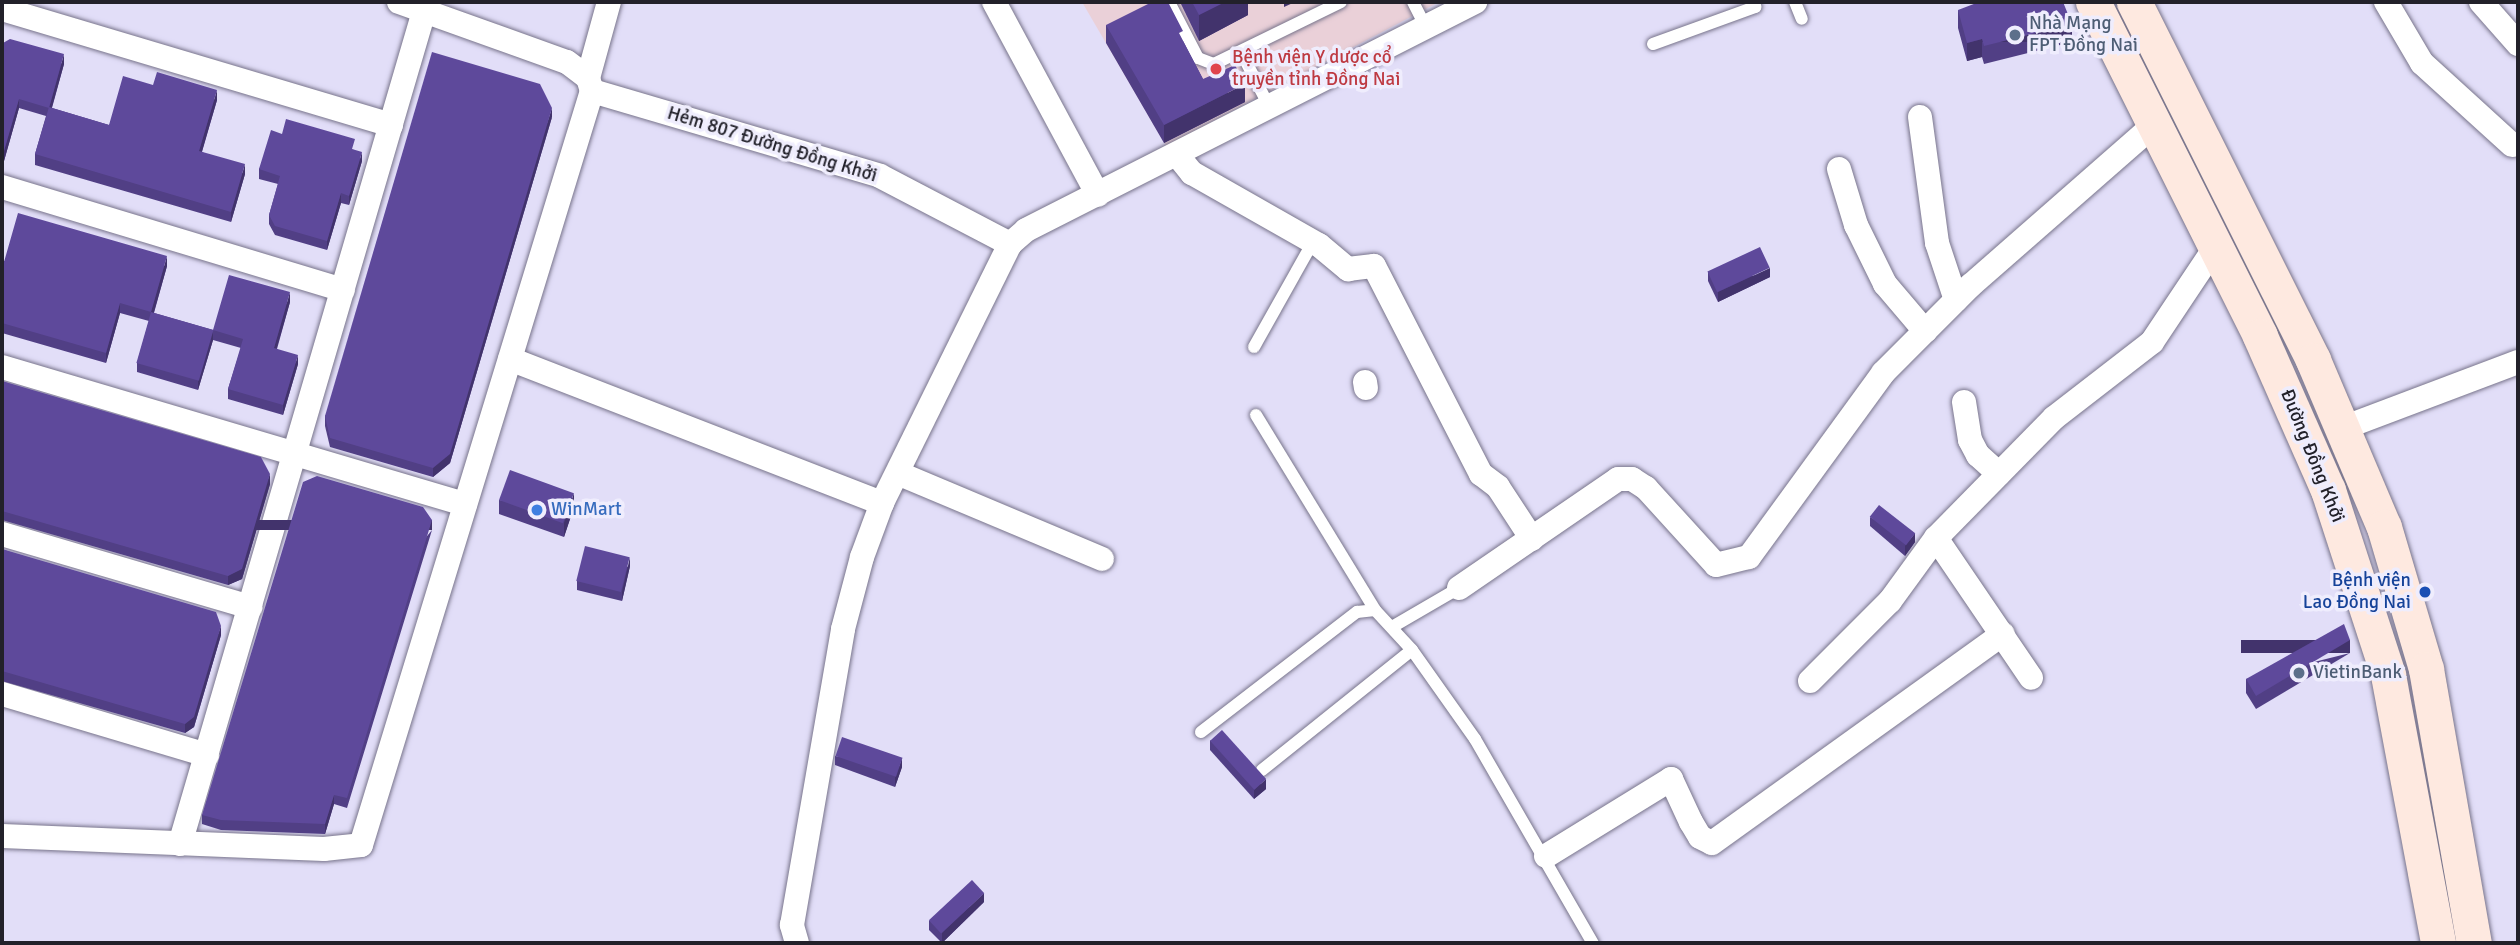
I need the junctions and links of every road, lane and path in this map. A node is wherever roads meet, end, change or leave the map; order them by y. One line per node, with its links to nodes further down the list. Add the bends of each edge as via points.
1 (399, 2): 15 (street, Hẻm 807 Đường Đồng Khởi)
2 (609, 2): 21 (street)
3 (994, 2): 31 (street)
4 (1169, 2): 20 (lane, via 1198,58 1214,64)
5 (1341, 2): 20 (lane)
6 (1413, 2): 17 (lane)
7 (1475, 2): 17 (street)
8 (1753, 2): 18 (lane, via 1755,7)
9 (1796, 2): 16 (lane)
10 (2093, 2): 25 (main road, Đường Đồng Khởi)
11 (2134, 2): 44 (main road, Đường Đồng Khởi)
12 (2386, 2): 27 (street, via 2422,62)
13 (2481, 2): 19 (street)
14 (2, 9): 26 (street)
15 (424, 11): 21 (street, Hẻm 807 Đường Đồng Khởi, via 558,58); 26 (street)
16 (1802, 19)
17 (1426, 26): 22 (street)
18 (1653, 44)
19 (2518, 44)
20 (1241, 52): 22 (lane)
21 (590, 84): 33 (street, Hẻm 807 Đường Đồng Khởi, via 880,176); 39 (street)
22 (1270, 109): 28 (street)
23 (1920, 117): 36 (street, via 1937,243)
24 (2518, 121): 27 (street, via 2509,135)
25 (2154, 124): 34 (main road, Đường Đồng Khởi); 36 (street)
26 (391, 125): 35 (street)
27 (2515, 151)
28 (1178, 156): 31 (street); 32 (street, via 1192,173)
29 (1839, 169): 37 (street, via 1856,225 1885,284)
30 (2, 187): 35 (street)
31 (1098, 195): 33 (street, via 1026,230)
32 (1313, 242): 38 (lane); 52 (street, via 1351,270 1374,265 1481,474 1499,487)
33 (1010, 244): 46 (street)
34 (2216, 246): 47 (street, via 2152,342 2054,418); 71 (main road, Đường Đồng Khởi, via 2328,490 2362,589 2388,675)
35 (343, 290): 45 (street)
36 (1956, 300): 37 (street)
37 (1926, 331): 52 (street, via 1883,373 1749,557 1716,565 1674,515 1632,479 1605,485)
38 (1254, 347)
39 (509, 359): 48 (street); 49 (street)
40 (2518, 362): 44 (street)
41 (2, 367): 45 (street)
42 (1964, 402): 47 (street, via 1970,440 1978,455)
43 (1256, 415): 56 (lane)
44 (2343, 428): 72 (main road, Đường Đồng Khởi, via 2384,527 2426,669)
45 (295, 454): 49 (street); 55 (street)
46 (900, 474): 48 (street); 53 (street)
47 (1999, 474): 51 (street)
48 (882, 503): 69 (street, via 843,629 792,925)
49 (465, 505): 67 (street, via 361,845 324,849)
50 (2, 534): 55 (street)
51 (1936, 538): 58 (street); 61 (street, via 1891,601)
52 (1532, 539): 54 (street)
53 (1102, 559)
54 (1459, 588): 57 (lane)
55 (250, 607): 64 (street)
56 (1375, 610): 57 (lane); 63 (lane, via 1357,612)
57 (1392, 627): 59 (lane)
58 (2003, 634): 60 (street); 68 (street, via 1712,843 1695,830 1671,779)
59 (1412, 650): 65 (lane); 68 (lane, via 1475,739)
60 (2031, 678)
61 (1810, 681)
62 (2, 694): 64 (street)
63 (1200, 732)
64 (207, 755): 67 (street)
65 (1262, 770)
66 (2, 836): 67 (street)
67 (180, 844)
68 (1546, 856): 70 (lane)
69 (797, 943)
70 (1593, 943)
71 (2438, 943)
72 (2474, 943)

